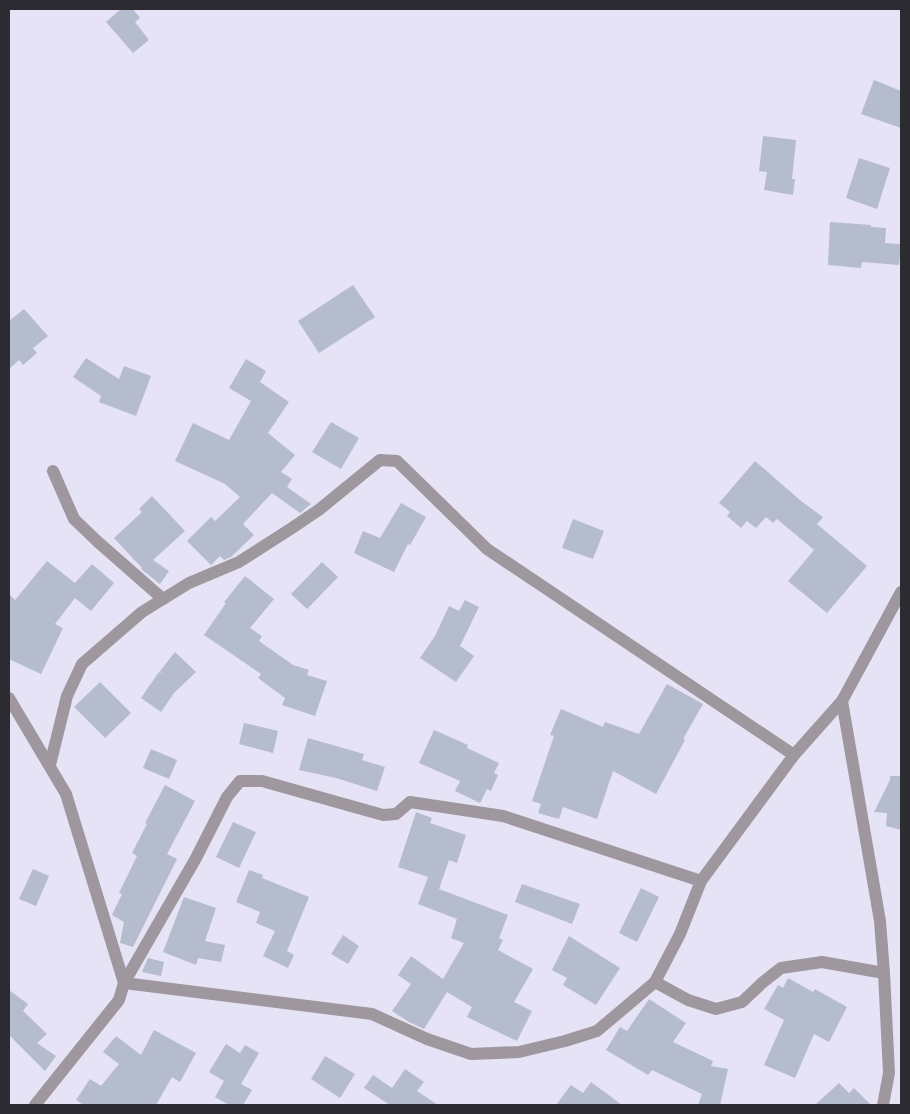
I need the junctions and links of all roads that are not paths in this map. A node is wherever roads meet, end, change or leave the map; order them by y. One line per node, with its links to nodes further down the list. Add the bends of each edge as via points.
1 (54, 471): 3 (street, via 74,519)
2 (901, 592): 5 (street)
3 (163, 599): 6 (street, via 189,583 239,562 320,509 380,460 397,461 487,549); 7 (street, via 142,612 82,664 67,696)
4 (9, 698): 7 (street)
5 (842, 700): 6 (street); 9 (street, via 880,921)
6 (794, 755): 8 (street)
7 (50, 765): 11 (street, via 66,794)
8 (701, 881): 10 (street, via 680,934); 11 (street, via 503,816 410,802 396,814 383,816 262,781 240,781 227,797)
9 (884, 973): 10 (street, via 822,962 781,968 742,1002 716,1010 688,1000); 13 (street, via 889,1073)
10 (655, 982): 11 (street, via 597,1031 519,1052 471,1054 372,1014)
11 (124, 983): 12 (street, via 119,1000)
12 (35, 1105)
13 (883, 1105)

